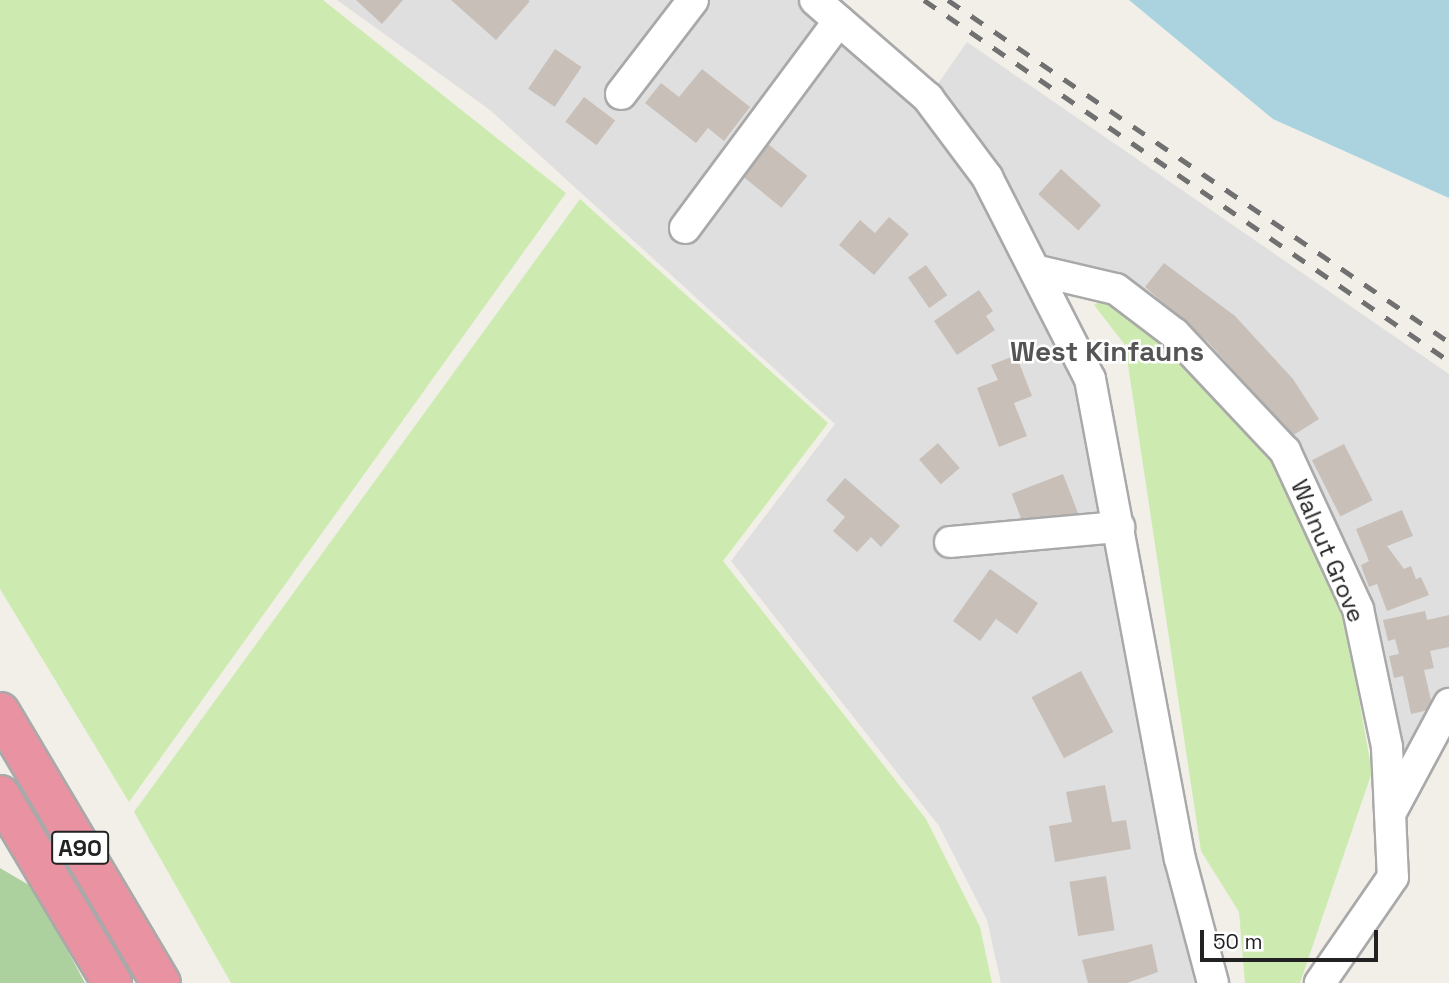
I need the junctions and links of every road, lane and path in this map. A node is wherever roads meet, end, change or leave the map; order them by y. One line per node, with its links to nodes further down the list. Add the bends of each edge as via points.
1 (693, 0): 4 (street)
2 (815, 0): 3 (street)
3 (839, 21): 5 (street); 6 (street, via 928,99 987,177)
4 (621, 94)
5 (685, 228)
6 (1039, 271): 7 (street, via 1090,379); 12 (street, Walnut Grove, via 1116,289 1175,334 1285,451 1358,609 1387,747)
7 (1119, 527): 8 (street); 15 (street, via 1180,859)
8 (950, 542)
9 (1449, 704): 12 (street)
10 (0, 712): 14 (highway, A90)
11 (0, 795): 13 (highway, A90)
12 (1390, 814): 16 (street, Walnut Grove, via 1393,877)
13 (112, 983)
14 (161, 983)
15 (1213, 983)
16 (1320, 983)

